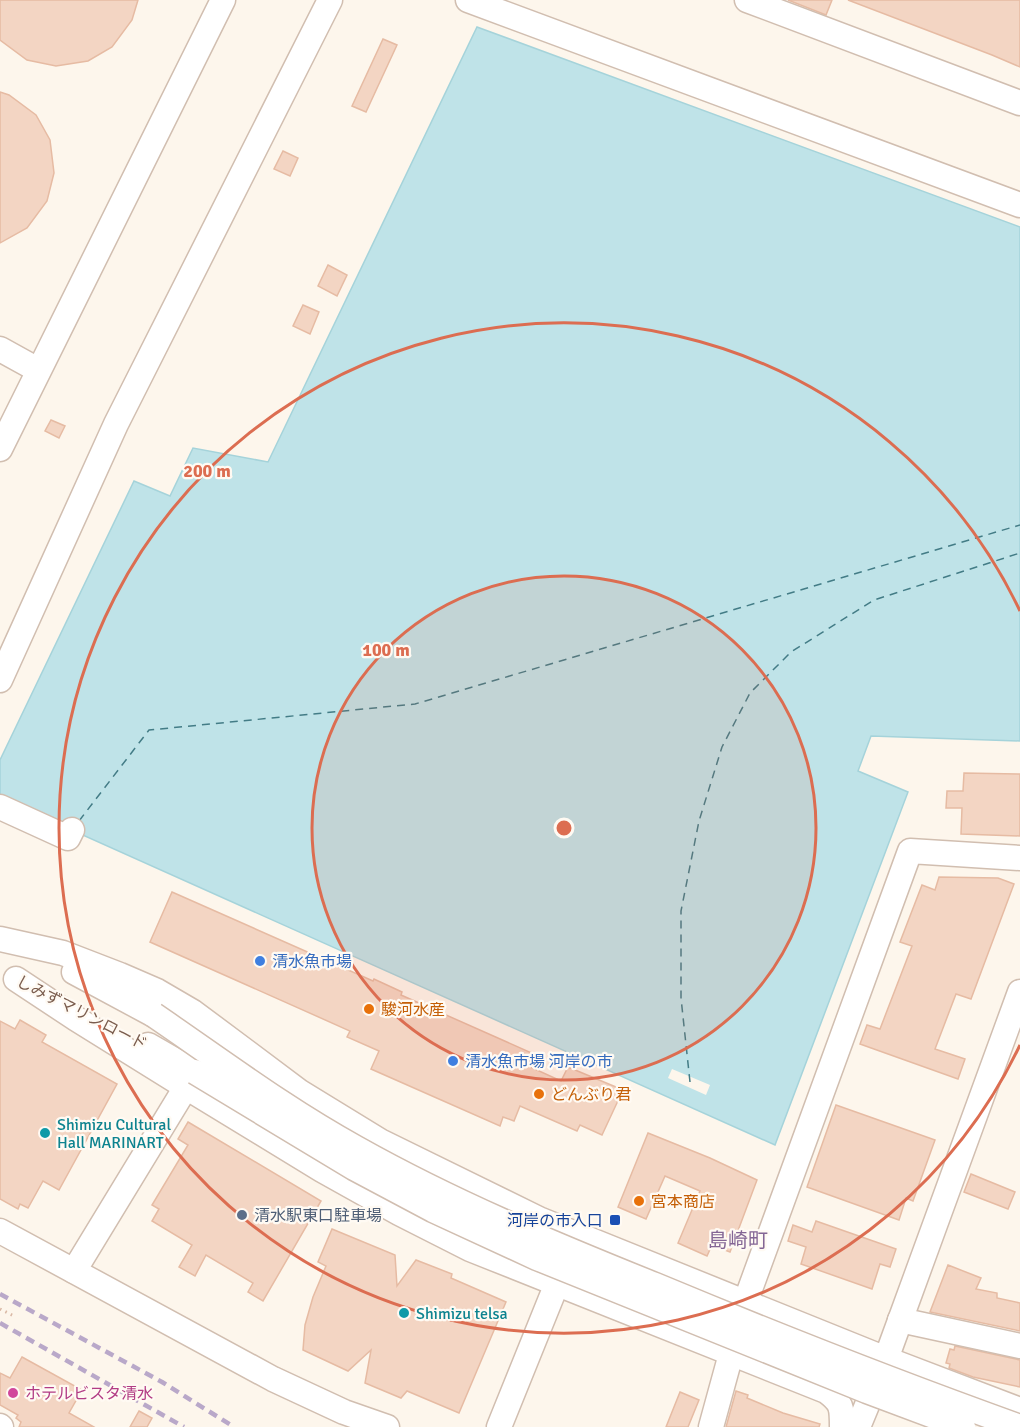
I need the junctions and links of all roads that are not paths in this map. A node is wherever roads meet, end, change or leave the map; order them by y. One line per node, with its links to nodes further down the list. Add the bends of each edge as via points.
1 (223, 0): 8 (street)
2 (330, 0): 10 (street, via 116,424)
3 (468, 0): 6 (street)
4 (747, 0): 5 (street)
5 (1020, 103)
6 (1020, 206)
7 (0, 349): 8 (street)
8 (38, 370): 9 (street)
9 (0, 449)
10 (0, 680)
11 (0, 807): 12 (street, via 68,838)
12 (72, 830)
13 (1020, 858): 22 (street, via 910,851)
14 (0, 940): 19 (street, via 63,954 157,991 193,1012 300,1092 380,1141); 35 (street, しみずマリンロード, bridge, via 87,977 154,1015 304,1117 443,1195 756,1327)
15 (8, 975): 17 (street, しみずマリンロード, via 96,1016)
16 (1020, 993): 23 (street)
17 (191, 1080): 20 (street); 21 (street, via 322,1170 399,1213 470,1249); 34 (street, bridge, via 444,1215 537,1258)
18 (0, 1232): 20 (street)
19 (578, 1236): 21 (street); 22 (street)
20 (74, 1271): 29 (street, via 273,1378 344,1412)
21 (557, 1284): 26 (street); 30 (street)
22 (745, 1303): 24 (street); 26 (street)
23 (900, 1320): 24 (street, via 875,1335); 25 (street); 27 (street)
24 (841, 1341): 27 (street)
25 (1020, 1346)
26 (731, 1353): 31 (street); 32 (street, via 826,1391 838,1400)
27 (886, 1359): 28 (street); 33 (street)
28 (1020, 1410)
29 (387, 1427)
30 (499, 1427)
31 (711, 1427)
32 (842, 1427)
33 (858, 1427)
34 (963, 1427)
35 (1020, 1427)

